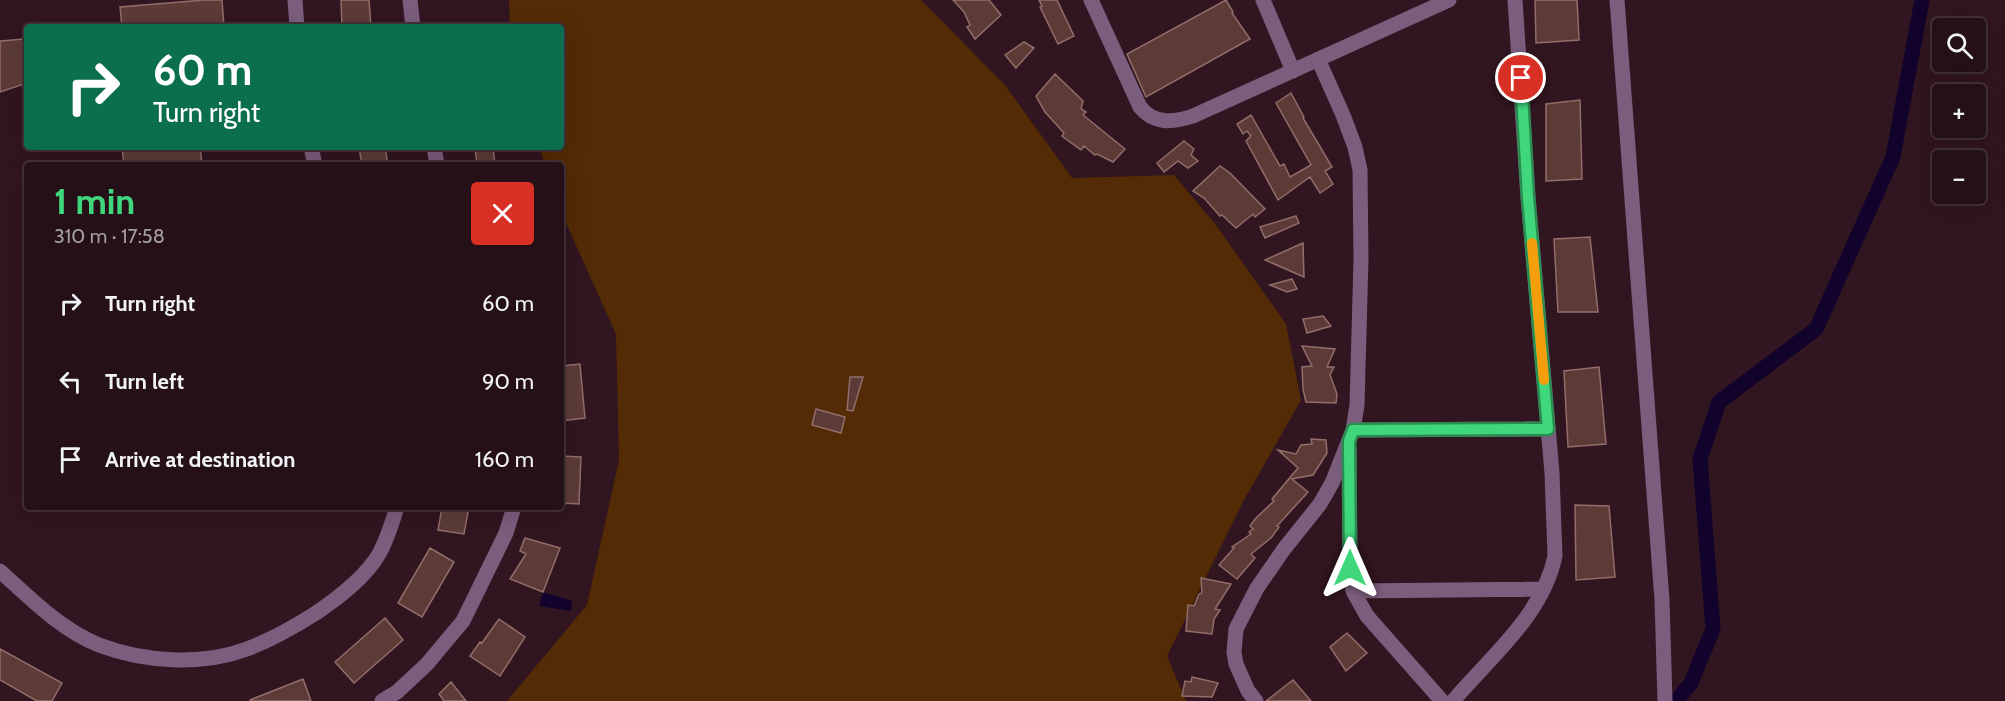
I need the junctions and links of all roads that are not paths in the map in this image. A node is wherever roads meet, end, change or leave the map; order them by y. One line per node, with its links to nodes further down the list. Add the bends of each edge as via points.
1 (295, 0): 8 (street)
2 (410, 0): 9 (street)
3 (1091, 0): 11 (street, via 1140,107 1157,120 1193,116)
4 (1263, 0): 11 (street)
5 (1515, 0): 12 (street)
6 (1617, 0): 19 (street, via 1662,600)
7 (1441, 2): 10 (street)
8 (297, 24)
9 (413, 24)
10 (1318, 58): 11 (street); 13 (street, via 1343,115 1360,170 1359,359)
11 (1293, 70)
12 (1548, 429): 13 (street); 17 (street, via 1555,556)
13 (1351, 436): 18 (street); 21 (street, via 1328,490 1257,588 1236,629 1236,664)
14 (396, 510): 16 (street, via 379,554 331,603 289,630 246,650 214,657 155,659 97,644 38,606)
15 (513, 510): 20 (street, via 507,533 463,621 427,664)
16 (0, 571)
17 (1543, 589): 18 (street); 23 (street, via 1512,635)
18 (1353, 591): 22 (street, via 1367,616)
19 (1665, 698)
20 (382, 701)
21 (1256, 701)
22 (1442, 701)
23 (1453, 701)

